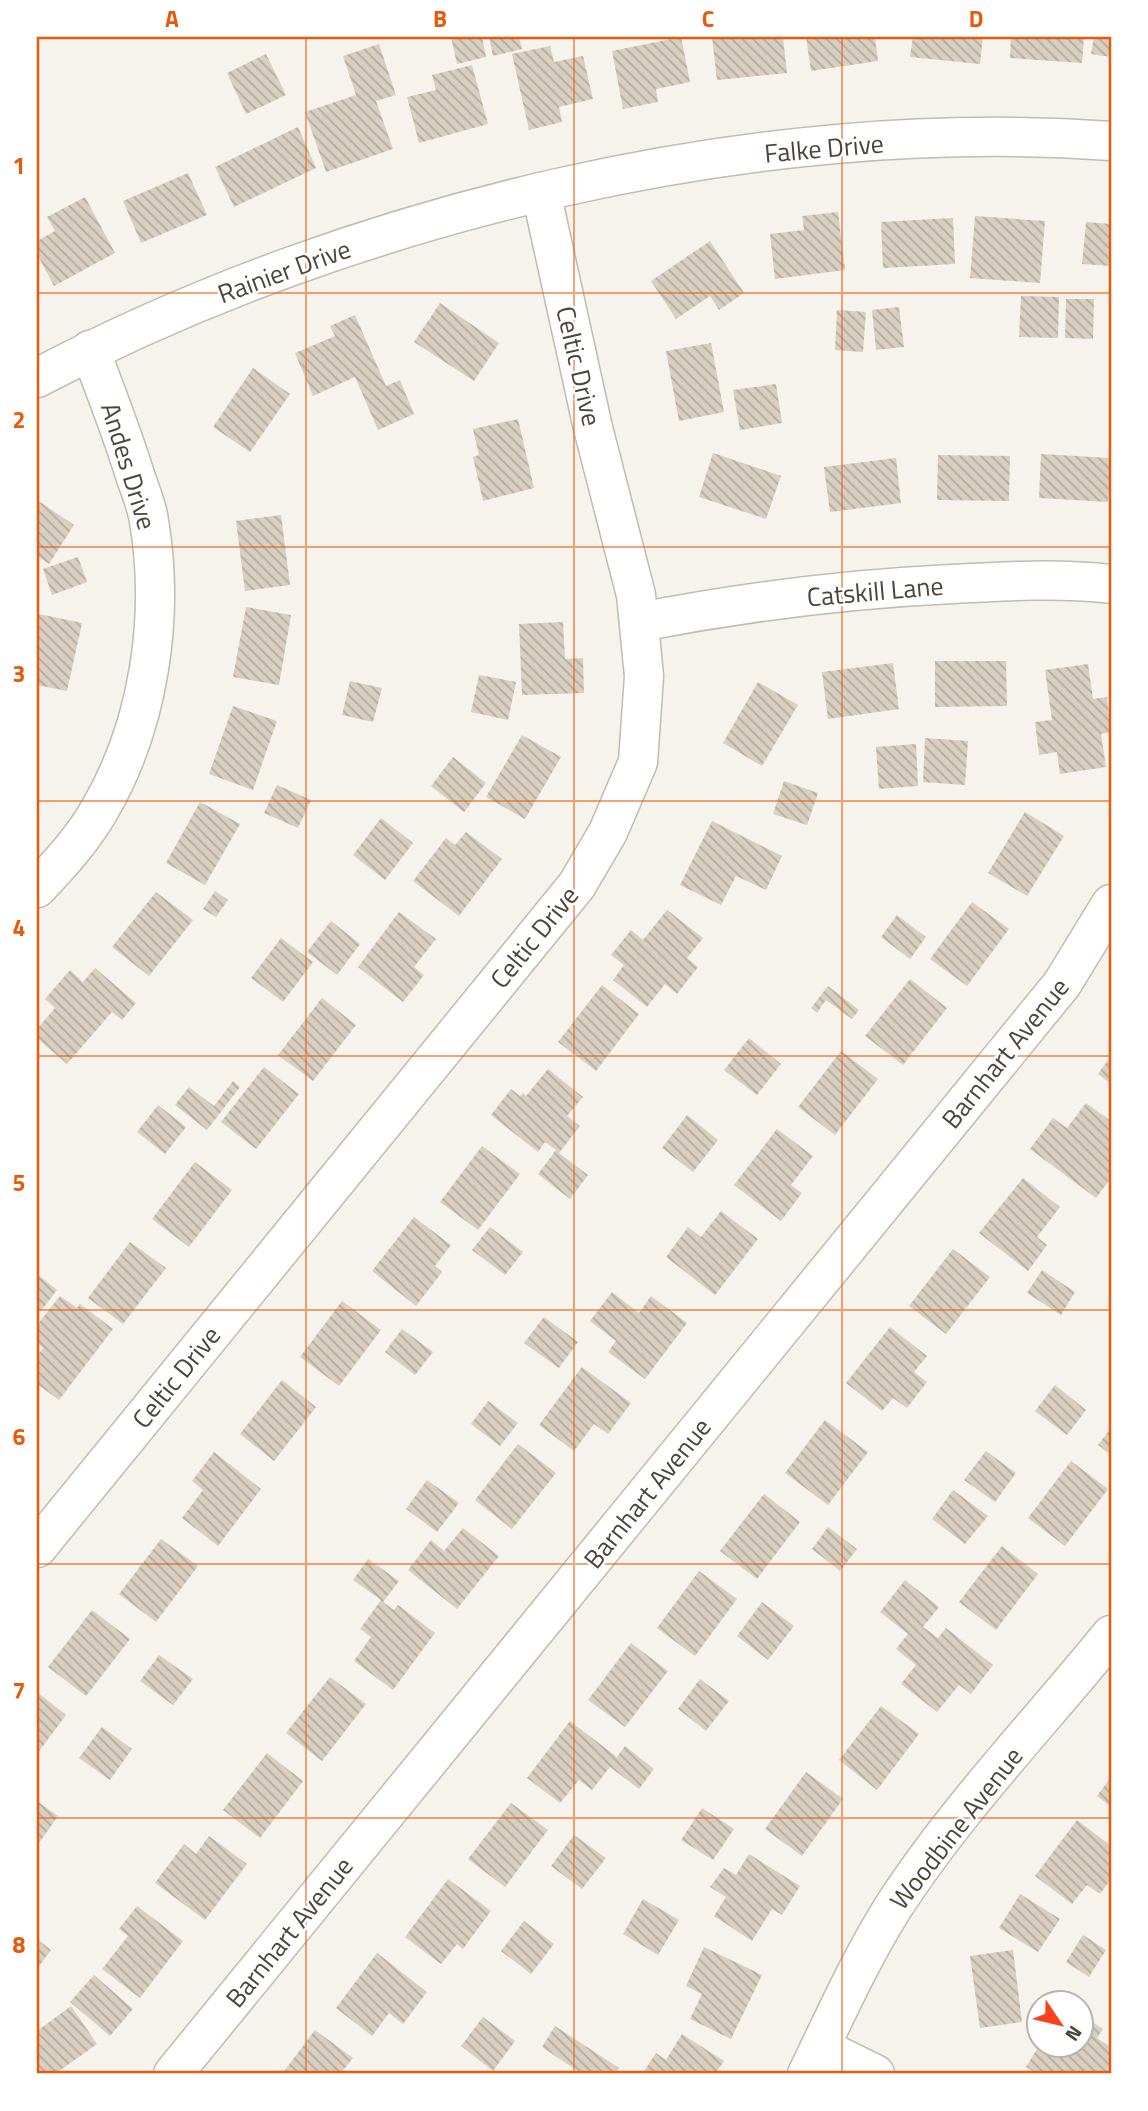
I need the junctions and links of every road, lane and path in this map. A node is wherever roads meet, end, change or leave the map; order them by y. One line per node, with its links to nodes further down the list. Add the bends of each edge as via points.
1 (1111, 141): 2 (street, Falke Drive, via 956,138 807,148 679,164)
2 (541, 192): 3 (street, Rainier Drive, via 337,250); 6 (street, Celtic Drive)
3 (90, 350): 4 (street, Rainier Drive); 7 (street, Andes Drive, via 149,519 155,576 153,636 145,692 127,754 100,809 69,854)
4 (37, 378)
5 (1111, 584): 6 (street, Catskill Lane, via 995,582 866,588)
6 (640, 622): 9 (street, Celtic Drive, via 644,676 638,762 608,832 577,885)
7 (37, 888)
8 (1111, 904): 12 (street, Barnhart Avenue, via 1062,984)
9 (37, 1548)
10 (1111, 1635): 11 (street, Woodbine Avenue, via 942,1838 892,1909 854,1974)
11 (813, 2061): 13 (street)
12 (173, 2074)
13 (876, 2074)

